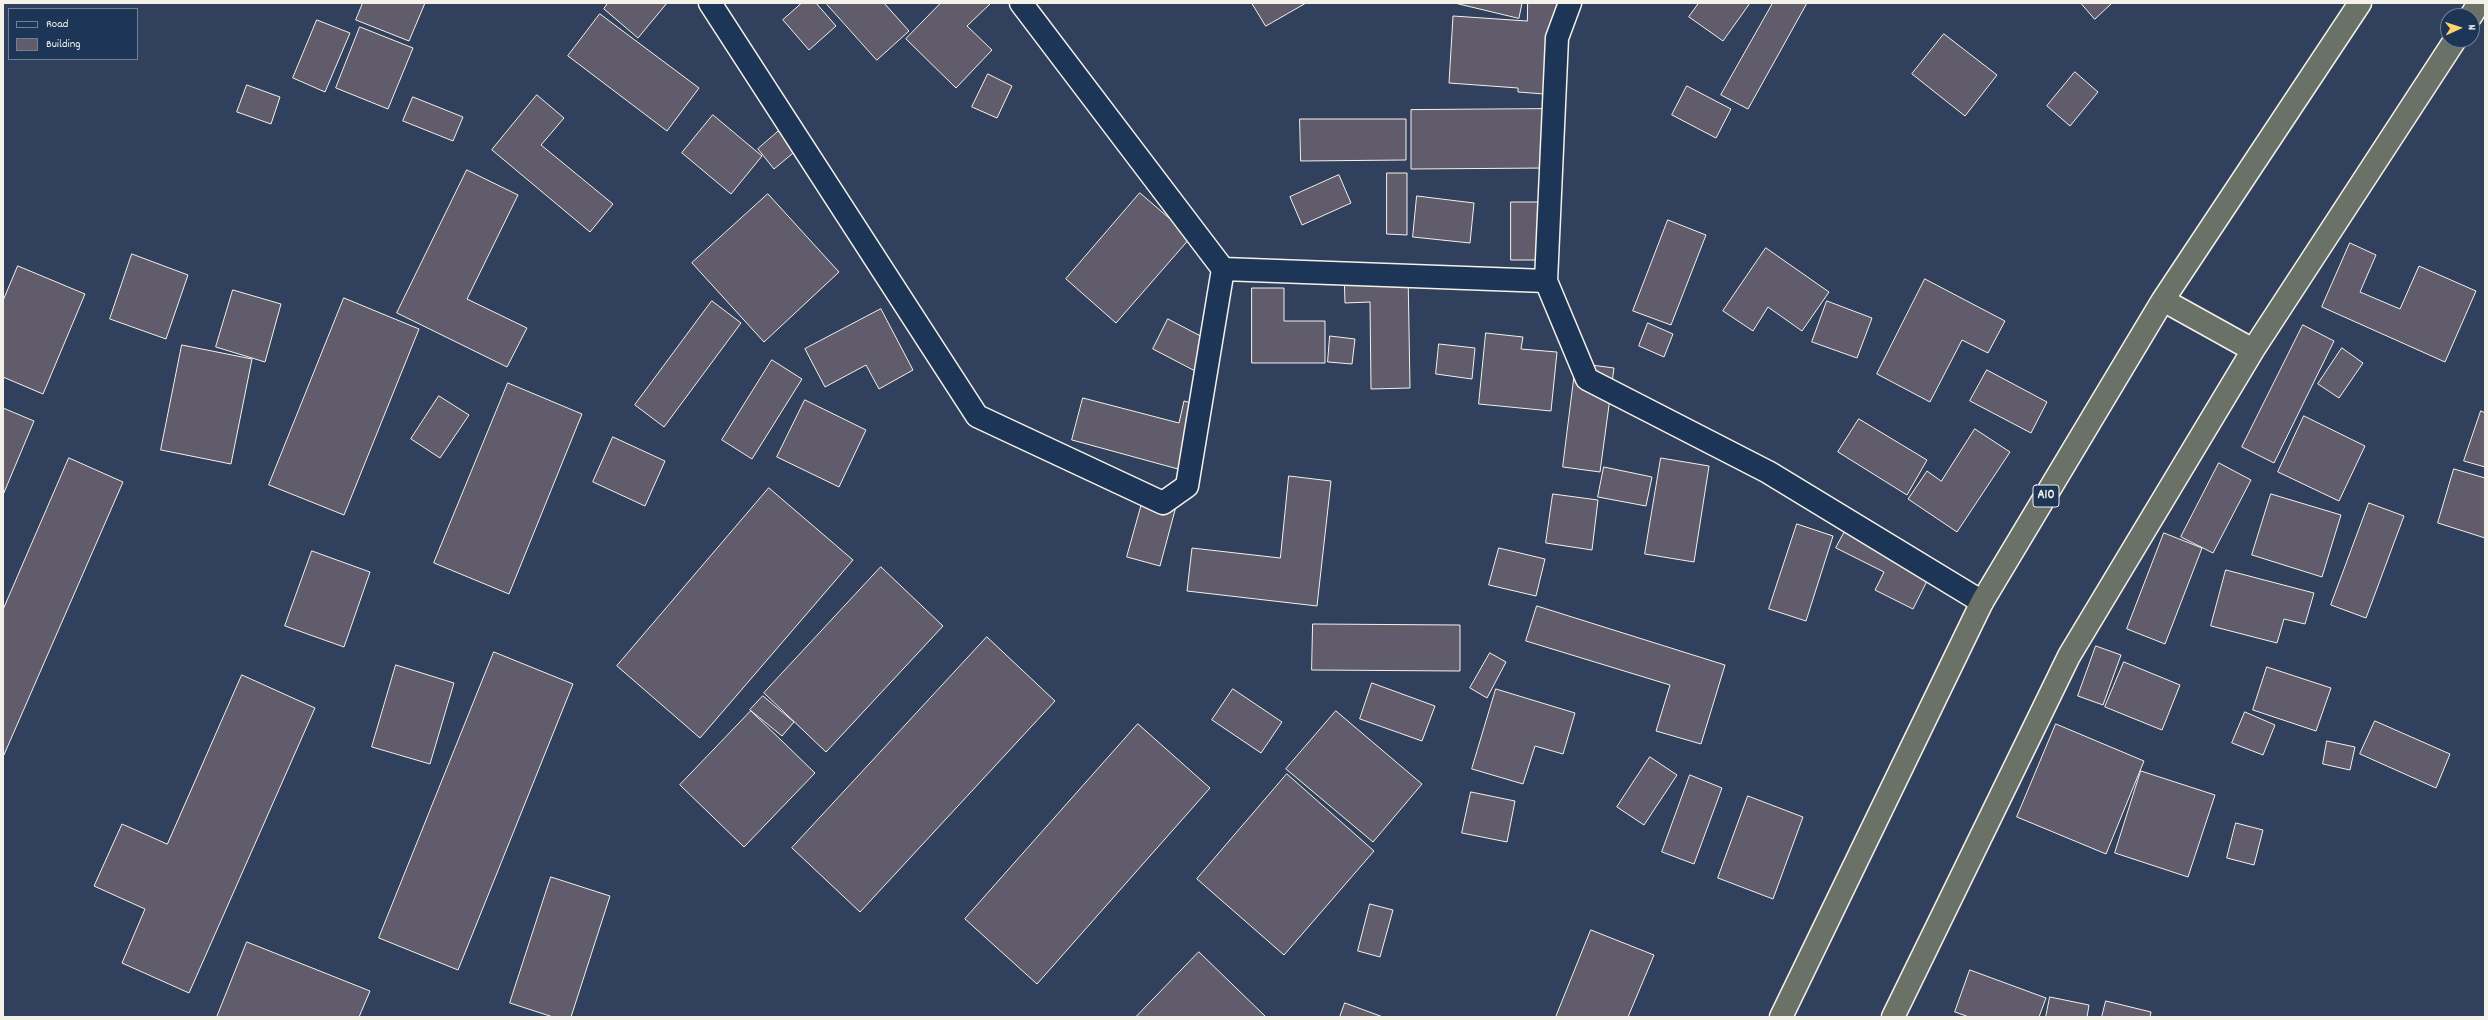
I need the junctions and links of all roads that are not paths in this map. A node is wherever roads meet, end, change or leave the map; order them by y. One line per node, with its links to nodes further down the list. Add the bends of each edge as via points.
1 (710, 3): 6 (street, via 977,416 1163,502 1187,486)
2 (1021, 3): 6 (street)
3 (1570, 3): 7 (street, via 1557,38)
4 (2360, 3): 8 (highway, A10)
5 (2450, 48): 9 (highway)
6 (1223, 269): 7 (street)
7 (1546, 281): 10 (street, via 1587,379 1768,472)
8 (2163, 300): 9 (highway); 10 (highway, A10)
9 (2252, 350): 12 (highway, via 2069,656)
10 (1982, 602): 11 (highway, A10)
11 (1781, 1017)
12 (1893, 1017)

